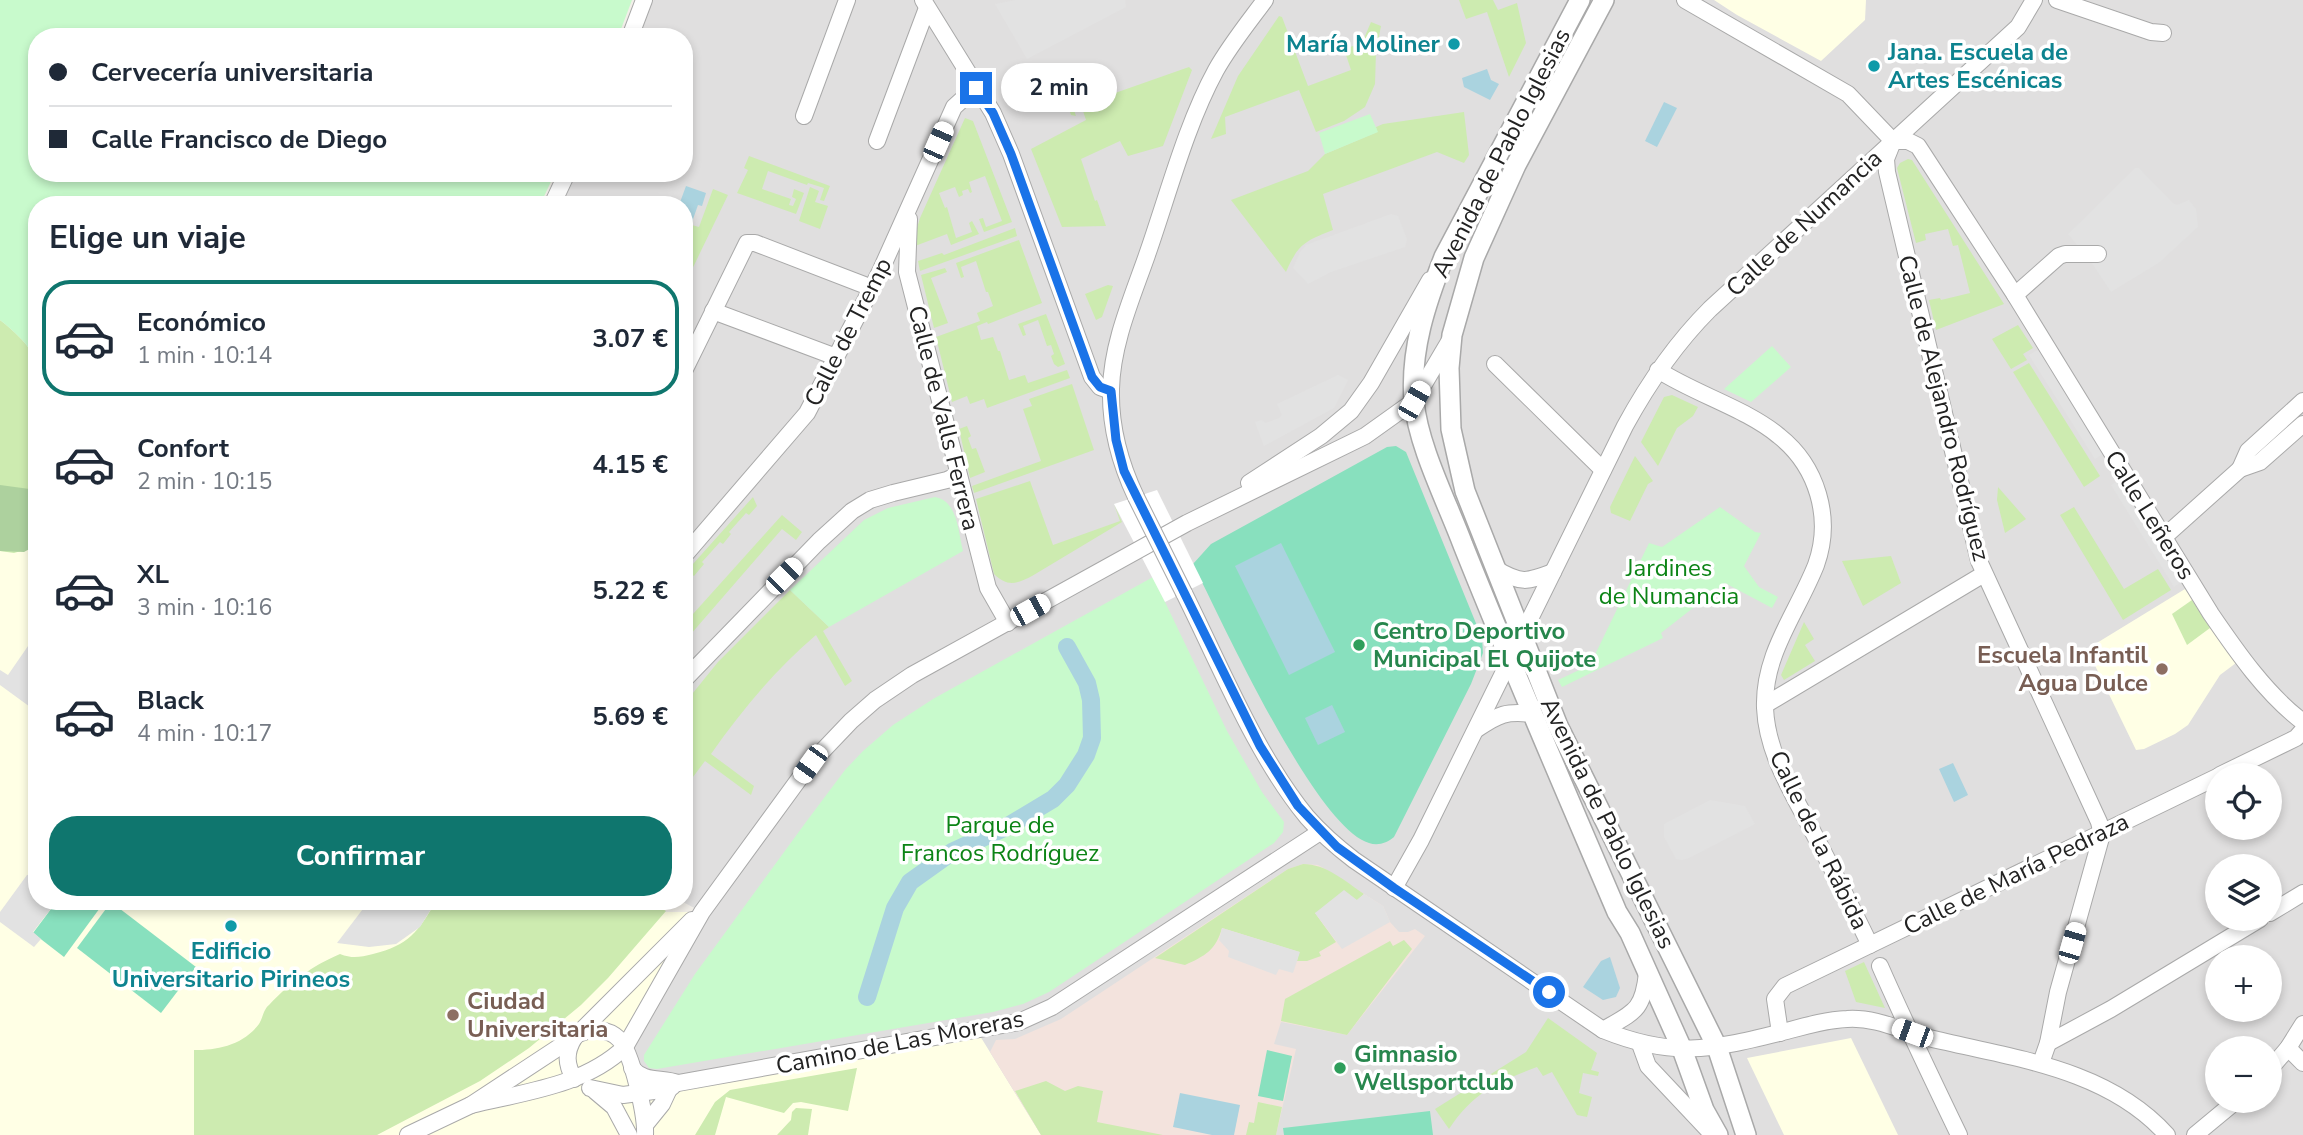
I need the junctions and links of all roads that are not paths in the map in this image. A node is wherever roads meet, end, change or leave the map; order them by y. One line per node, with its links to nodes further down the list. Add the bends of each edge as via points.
1 (644, 0): 10 (street)
2 (847, 0): 13 (street)
3 (1265, 0): 29 (street, via 1226,54 1201,101 1118,340)
4 (1580, 0): 18 (street, Avenida de Pablo Iglesias)
5 (1604, 0): 24 (street, Avenida de Pablo Iglesias, via 1516,165 1474,258)
6 (1685, 0): 15 (street, via 1848,94)
7 (2034, 0): 15 (street, Calle de Numancia, via 2018,27)
8 (2057, 0): 11 (street)
9 (925, 4): 12 (street); 14 (street)
10 (634, 28)
11 (2162, 33)
12 (976, 88): 16 (street, Calle de Tremp, via 954,107); 29 (street, via 1011,154 1092,377)
13 (804, 116)
14 (877, 141)
15 (1893, 141): 22 (street, Calle Leñeros, via 1918,146); 28 (street, Calle de Numancia, via 1710,309); 41 (street, Calle de Alejandro Rodríguez, via 1887,172)
16 (910, 206): 19 (street, Calle de Tremp); 20 (street, Calle de Valls Ferrera)
17 (2098, 254): 22 (street, via 2059,256)
18 (1444, 257): 30 (street, Avenida de Pablo Iglesias, via 1417,337); 36 (street, via 1351,411 1321,436)
19 (885, 261): 20 (street); 21 (street, Calle de Tremp)
20 (905, 265): 35 (street, Calle de Valls Ferrera)
21 (872, 288): 23 (street, via 747,243); 26 (street, Calle de Tremp)
22 (2015, 295): 37 (street, Calle Leñeros)
23 (713, 312): 25 (street); 26 (street)
24 (1452, 335): 30 (street); 39 (street, Avenida de Pablo Iglesias, via 1449,392 1455,456)
25 (693, 353)
26 (836, 358): 38 (street, Calle de Tremp, via 807,413)
27 (1495, 364): 34 (street)
28 (1658, 370): 34 (street, Calle de Numancia); 46 (street, Calle de la Rábida, via 1779,435 1800,457 1816,487 1822,520 1819,554 1771,663)
29 (1111, 391): 53 (street, bridge, via 1116,440 1136,497 1265,755)
30 (1414, 401): 36 (street, via 1365,436); 44 (street, Avenida de Pablo Iglesias, via 1423,441)
31 (2303, 401): 33 (street, via 2248,451)
32 (2303, 424): 33 (street, via 2260,462)
33 (2240, 469): 37 (street)
34 (1603, 470): 40 (street, Calle de Numancia)
35 (958, 475): 42 (street, Calle de Valls Ferrera, via 988,588); 45 (street, via 870,500 852,511)
36 (1187, 523): 42 (street)
37 (2164, 537): 48 (street, Calle Leñeros, via 2225,635)
38 (693, 546)
39 (1496, 569): 40 (street, via 1517,581); 43 (street, Avenida de Pablo Iglesias)
40 (1553, 572): 43 (street, Calle de Numancia)
41 (1984, 574): 46 (street); 54 (street, Calle de Alejandro Rodríguez)
42 (1008, 623): 58 (street, via 912,675 851,721 810,764)
43 (1522, 635): 44 (street, Calle de Numancia); 71 (street, Avenida de Pablo Iglesias, via 1558,726)
44 (1511, 661): 47 (street, Avenida de Pablo Iglesias); 49 (street, Calle de Numancia)
45 (693, 671)
46 (1765, 705): 60 (street, Calle de la Rábida, via 1768,735 1780,767)
47 (1533, 714): 49 (street, via 1508,712); 62 (street, Avenida de Pablo Iglesias)
48 (2303, 722)
49 (1475, 730): 55 (street, Calle de Numancia)
50 (2303, 730): 51 (street, Calle de María Pedraza)
51 (2245, 763)
52 (2205, 783): 54 (street, Calle de María Pedraza)
53 (1320, 832): 55 (street); 79 (street, Camino de Las Moreras, via 1036,1016 1003,1027)
54 (2102, 834): 60 (street, Calle de María Pedraza); 68 (street, via 2057,992)
55 (1394, 888): 64 (street)
56 (2303, 893): 57 (street)
57 (2282, 906)
58 (702, 912): 67 (street); 70 (street)
59 (2240, 931): 68 (street)
60 (1870, 945): 65 (street, Calle de María Pedraza, via 1786,986 1775,999)
61 (1880, 966): 66 (street)
62 (1647, 974): 64 (street, Avenida de Pablo Iglesias, via 1639,1007); 73 (street, Avenida de Pablo Iglesias)
63 (2303, 1024): 72 (street)
64 (1603, 1030): 69 (street)
65 (1780, 1033): 66 (street, via 1857,1018); 71 (street)
66 (1912, 1033): 75 (street); 89 (street)
67 (576, 1036): 70 (street, via 603,1030); 78 (street, via 567,1057); 82 (street)
68 (2048, 1043): 75 (street)
69 (1640, 1044): 73 (street); 87 (street, Avenida de Pablo Iglesias, via 1648,1066)
70 (625, 1047): 77 (street); 78 (street)
71 (1717, 1047): 73 (street); 88 (street, Avenida de Pablo Iglesias)
72 (2288, 1048): 74 (street); 76 (street)
73 (1682, 1049): 87 (street, Avenida de Pablo Iglesias)
74 (2282, 1055)
75 (2041, 1063): 90 (street, via 2101,1087)
76 (2303, 1063)
77 (632, 1068): 79 (street, Camino de Las Moreras, via 648,1078 670,1080); 81 (street)
78 (574, 1079): 80 (street); 82 (street)
79 (674, 1086): 81 (street, Camino de Las Moreras); 84 (street)
80 (590, 1088): 81 (street, Camino de Las Moreras); 86 (street, via 614,1107)
81 (639, 1093): 84 (street)
82 (471, 1105): 85 (street)
83 (2222, 1113): 91 (street)
84 (645, 1130)
85 (408, 1135)
86 (629, 1135)
87 (1715, 1135)
88 (1746, 1135)
89 (1959, 1135)
90 (2166, 1135)
91 (2195, 1135)

